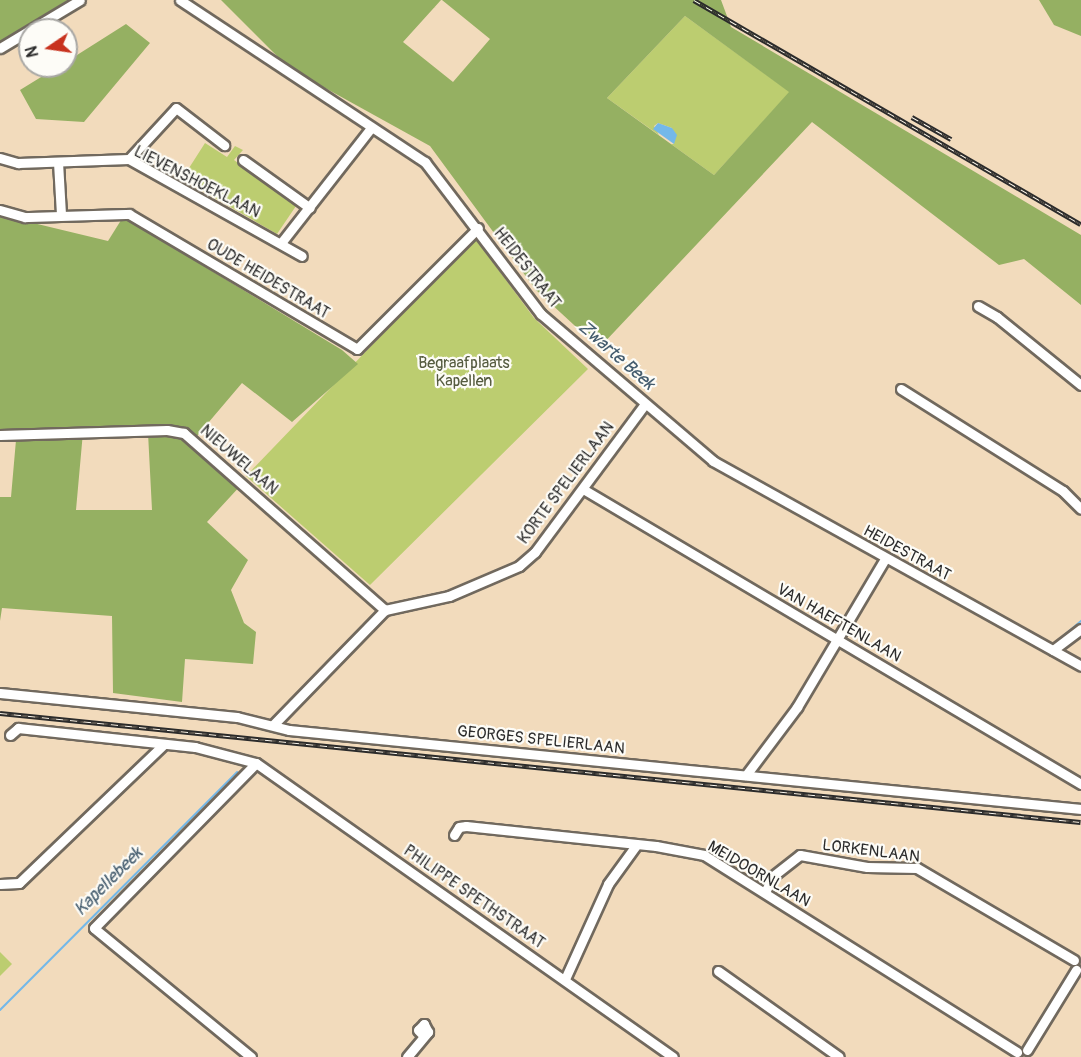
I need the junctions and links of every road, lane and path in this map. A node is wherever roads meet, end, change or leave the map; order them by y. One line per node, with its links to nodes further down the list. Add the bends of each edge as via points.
1 (80, 0): 3 (street)
2 (180, 0): 4 (street, HEIDESTRAAT)
3 (0, 48)
4 (371, 128): 10 (street); 13 (street, HEIDESTRAAT, via 424,162)
5 (224, 145): 7 (street, via 176,108)
6 (0, 158): 9 (street, LIEVENSHOEKLAAN, via 18,163)
7 (129, 159): 9 (street, LIEVENSHOEKLAAN); 14 (street, LIEVENSHOEKLAAN)
8 (243, 160): 10 (street)
9 (58, 162): 12 (street)
10 (310, 208): 14 (street)
11 (0, 210): 12 (street, OUDE HEIDESTRAAT, via 25,217)
12 (61, 214): 13 (street, OUDE HEIDESTRAAT, via 129,213 357,349)
13 (478, 228): 19 (street, HEIDESTRAAT, via 541,314)
14 (281, 243): 15 (street, LIEVENSHOEKLAAN)
15 (302, 256)
16 (978, 306): 17 (street)
17 (1081, 386)
18 (901, 389): 22 (street)
19 (644, 405): 21 (street, KORTE SPELIERLAAN); 23 (street, HEIDESTRAAT, via 733,474)
20 (0, 435): 24 (street, NIEUWELAAN, via 167,430 184,433)
21 (583, 489): 24 (street, KORTE SPELIERLAAN, via 535,552 519,566 449,596); 26 (street, VAN HAEFTENLAAN)
22 (1079, 503)
23 (885, 559): 26 (street); 27 (street, HEIDESTRAAT)
24 (385, 610): 30 (street)
25 (1081, 629): 27 (street)
26 (836, 638): 34 (street, via 797,706); 35 (street, VAN HAEFTENLAAN)
27 (1053, 650): 28 (street, HEIDESTRAAT)
28 (1081, 666)
29 (0, 693): 30 (street, GEORGES SPELIERLAAN, via 237,717)
30 (273, 725): 34 (street, GEORGES SPELIERLAAN, via 289,730)
31 (10, 735): 32 (street, PHILIPPE SPETHSTRAAT, via 18,728)
32 (164, 744): 33 (street, PHILIPPE SPETHSTRAAT, via 195,747); 39 (street, via 19,883)
33 (256, 764): 43 (street, PHILIPPE SPETHSTRAAT); 47 (street, via 94,928)
34 (746, 775): 36 (street, GEORGES SPELIERLAAN)
35 (1081, 784)
36 (1081, 809)
37 (454, 835): 38 (street, MEIDOORNLAAN, via 459,827 466,826)
38 (637, 844): 40 (street, MEIDOORNLAAN, via 704,855); 43 (street, via 608,884)
39 (1, 883)
40 (765, 892): 41 (street, LORKENLAAN, via 773,876 800,855 867,867 917,868); 46 (street, MEIDOORNLAAN)
41 (1078, 965): 45 (street)
42 (718, 971): 50 (street)
43 (565, 979): 49 (street, PHILIPPE SPETHSTRAAT)
44 (422, 1034): 48 (street)
45 (1028, 1053): 46 (street)
46 (1017, 1055)
47 (251, 1057)
48 (407, 1057)
49 (674, 1057)
50 (838, 1057)

